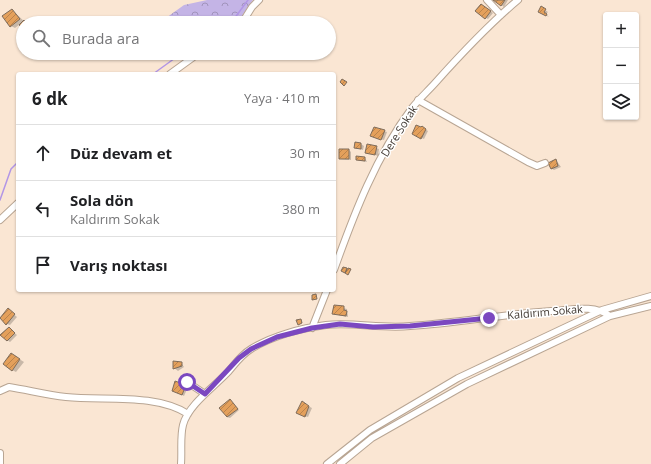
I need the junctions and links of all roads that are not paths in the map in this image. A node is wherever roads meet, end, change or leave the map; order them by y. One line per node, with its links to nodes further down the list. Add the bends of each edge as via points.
1 (259, 0): 5 (street)
2 (487, 0): 4 (street)
3 (518, 0): 4 (street, Dere Sokak)
4 (500, 15): 8 (street, Dere Sokak)
5 (246, 16)
6 (189, 60): 7 (street)
7 (173, 72)
8 (418, 100): 9 (street, via 524,160 537,166); 12 (street, Dere Sokak, via 383,154 365,190)
9 (546, 163)
10 (16, 205): 11 (street)
11 (0, 220)
12 (336, 265)
13 (326, 292): 18 (street)
14 (651, 296): 16 (street, Kaldırım Sokak)
15 (651, 306): 17 (street)
16 (602, 310): 17 (street); 18 (street, Kaldırım Sokak, via 585,308 526,312 410,326 373,327 340,324); 26 (street, via 444,385 370,430)
17 (610, 316): 27 (street, via 433,402 372,438)
18 (312, 328): 21 (street, Kaldırım Sokak, via 277,337 251,349)
19 (187, 382): 21 (street)
20 (0, 391): 22 (street, via 8,387 68,397 159,403 177,407)
21 (205, 394): 22 (street, Kaldırım Sokak)
22 (188, 414): 25 (street, Kaldırım Sokak, via 183,426)
23 (0, 453): 24 (street)
24 (0, 464)
25 (181, 464)
26 (327, 464)
27 (340, 464)

